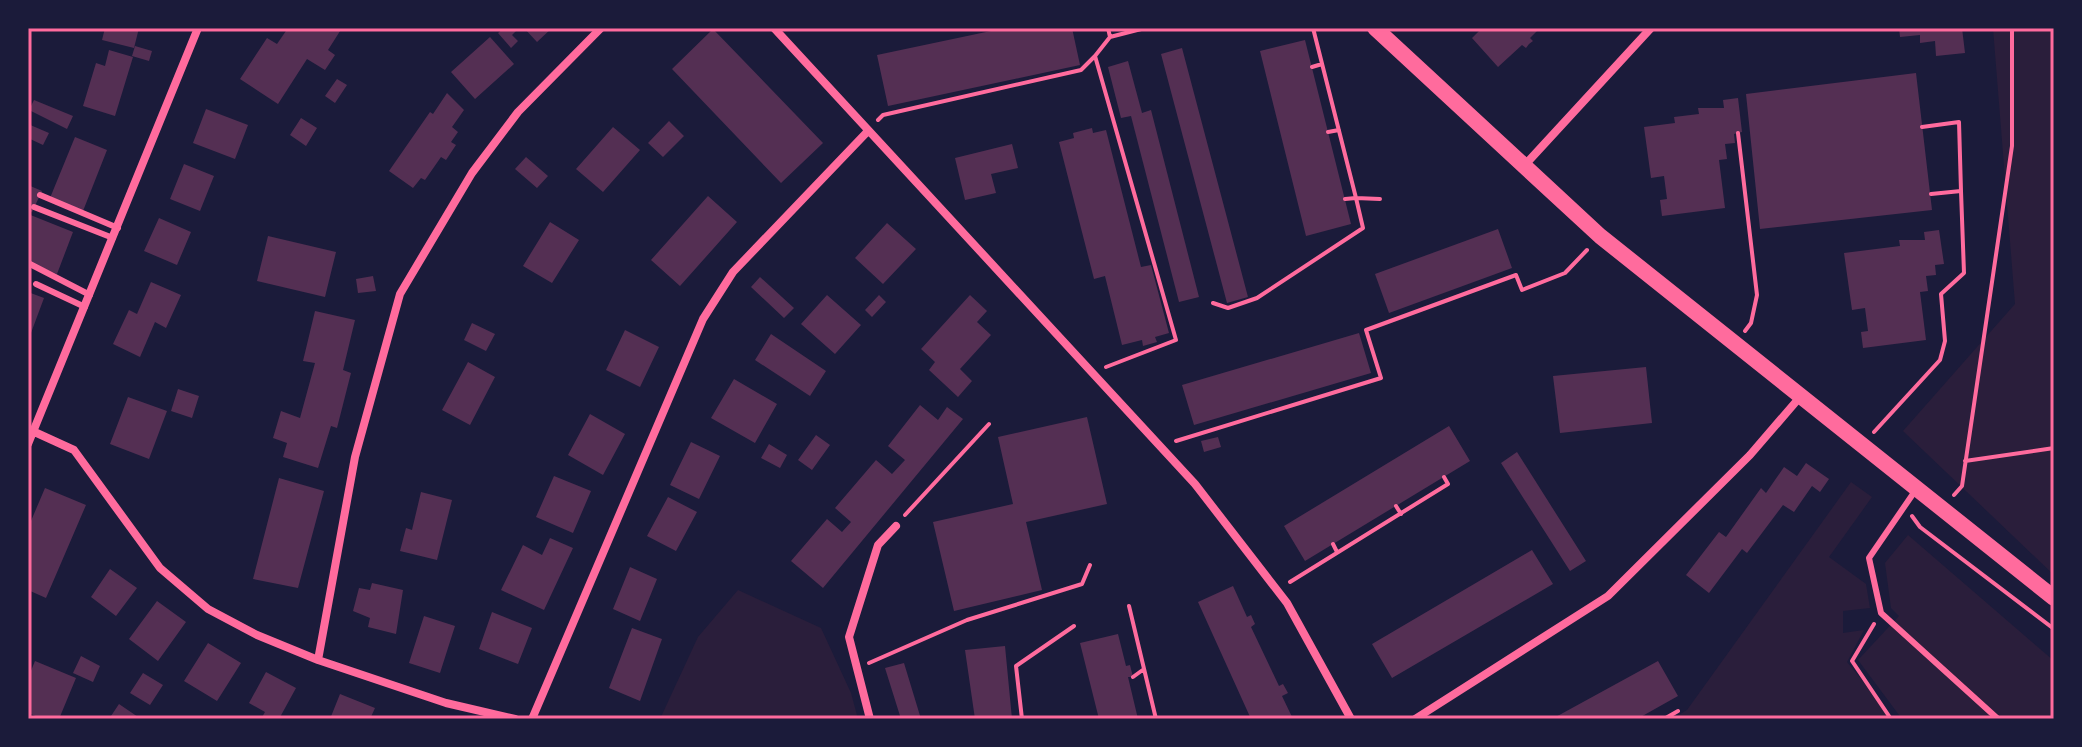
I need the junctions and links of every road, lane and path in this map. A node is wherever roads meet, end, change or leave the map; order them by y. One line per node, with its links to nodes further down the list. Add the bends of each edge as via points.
1 (198, 28): 27 (street)
2 (601, 28): 61 (street, via 518,112 472,173 400,294 355,457)
3 (774, 28): 16 (street)
4 (1108, 28): 10 (path)
5 (1145, 28): 10 (path)
6 (1313, 28): 12 (path)
7 (1375, 28): 19 (main road)
8 (1651, 28): 19 (street)
9 (2012, 28): 44 (path, via 2012,146)
10 (1110, 37): 11 (path)
11 (1095, 56): 16 (path, via 1081,70 883,115); 36 (path, via 1176,340)
12 (1322, 64): 13 (path); 15 (path)
13 (1312, 67)
14 (1922, 127): 20 (path, via 1959,122)
15 (1339, 130): 17 (path); 23 (path)
16 (868, 131): 36 (street); 67 (street, via 733,272 703,319)
17 (1328, 132)
18 (1738, 133): 35 (path, via 1757,295 1751,323)
19 (1523, 168): 28 (main road)
20 (1961, 191): 21 (path); 41 (path, via 1964,273 1941,294 1945,341 1940,360)
21 (1931, 194)
22 (40, 195): 27 (lane)
23 (1356, 198): 24 (path); 25 (path); 33 (path, via 1363,228 1257,298 1228,308)
24 (1345, 199)
25 (1380, 199)
26 (34, 207): 29 (lane)
27 (118, 228): 29 (street)
28 (1600, 236): 35 (main road); 43 (path, via 1565,273 1522,290 1516,275 1366,330 1381,378 1181,438)
29 (113, 239): 32 (street)
30 (28, 263): 32 (lane)
31 (36, 284): 34 (lane)
32 (90, 295): 34 (street)
33 (1213, 303)
34 (85, 307): 39 (street)
35 (1734, 345): 37 (main road)
36 (1093, 372): 43 (street)
37 (1800, 397): 41 (main road); 72 (street, via 1608,596)
38 (989, 424): 51 (path)
39 (31, 430): 40 (street); 61 (street, via 74,450 160,568 208,609)
40 (28, 444)
41 (1862, 446): 46 (main road)
42 (2054, 448): 44 (path)
43 (1164, 450): 55 (street)
44 (1965, 461): 49 (path, via 1962,486)
45 (1444, 477): 50 (path, via 1448,484)
46 (1917, 489): 48 (lane); 49 (main road)
47 (1396, 506): 50 (path)
48 (1905, 508): 58 (lane, via 1869,558); 60 (path, via 1920,527)
49 (1943, 509): 56 (main road)
50 (1401, 514): 53 (path)
51 (896, 526): 62 (street, via 878,545 849,637)
52 (1333, 544): 53 (path)
53 (1337, 552): 55 (path)
54 (1090, 565): 62 (path, via 1082,584 967,620)
55 (1277, 589): 71 (street)
56 (2054, 598)
57 (1129, 606): 63 (path)
58 (1881, 613): 74 (path, via 1852,661); 75 (lane)
59 (1074, 626): 69 (path, via 1016,666)
60 (2054, 629)
61 (318, 660): 66 (street, via 446,703)
62 (856, 668): 68 (street)
63 (1144, 669): 64 (path); 70 (path)
64 (1133, 677)
65 (1678, 711): 73 (path)
66 (515, 719)
67 (532, 719)
68 (870, 719)
69 (1022, 719)
70 (1156, 719)
71 (1351, 719)
72 (1415, 719)
73 (1664, 719)
74 (1891, 719)
75 (1998, 719)

